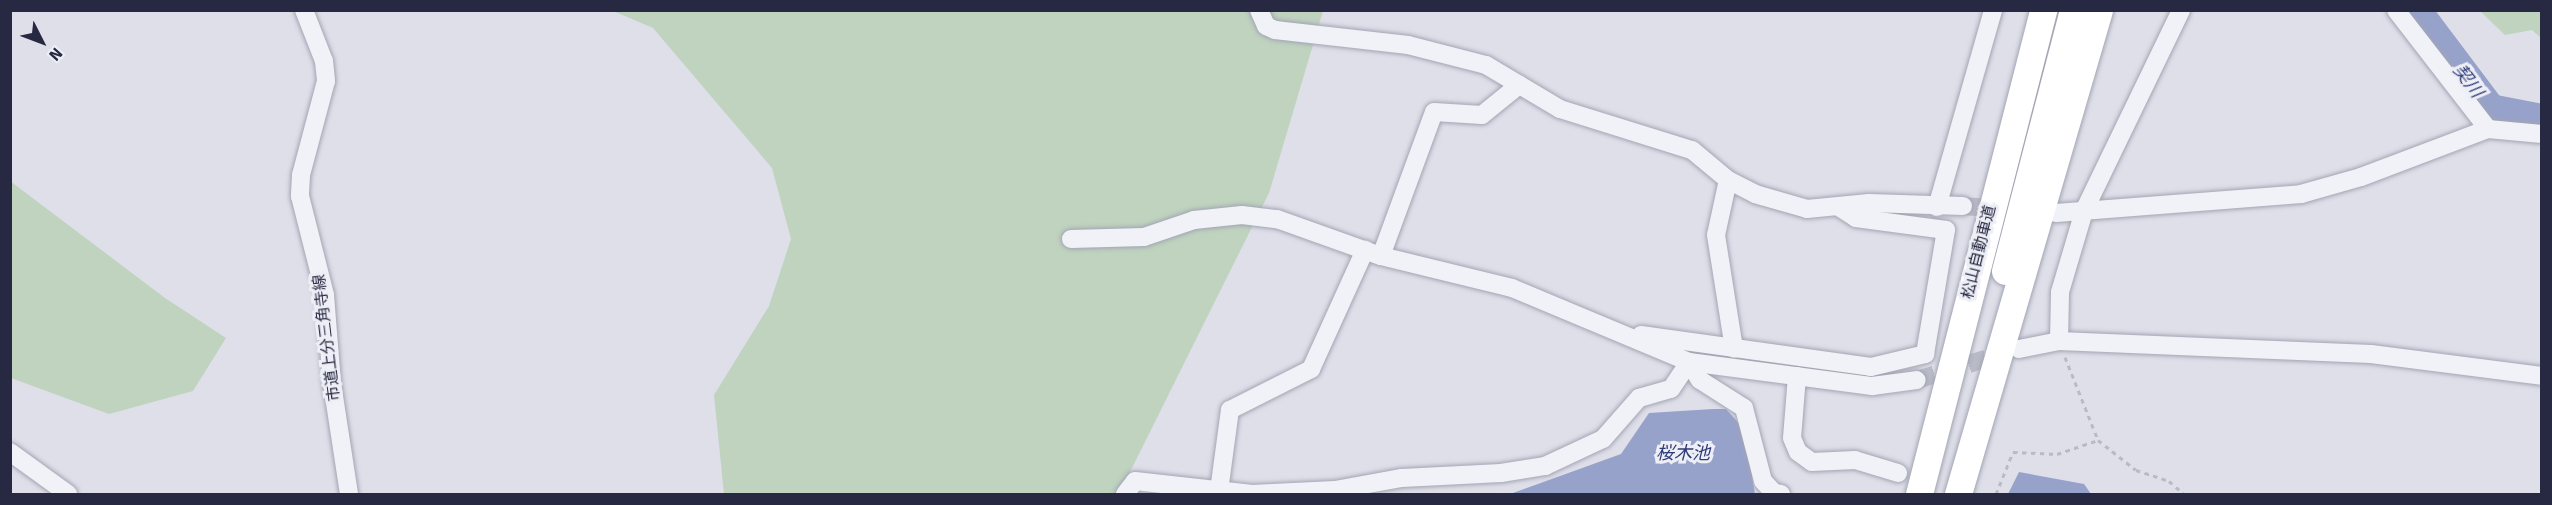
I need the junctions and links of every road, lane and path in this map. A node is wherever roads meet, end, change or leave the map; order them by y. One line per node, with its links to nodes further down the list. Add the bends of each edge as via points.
1 (304, 10): 33 (street, 市道上分三角寺線, via 320,50 326,81 301,175 300,196 325,295 332,383)
2 (1259, 10): 9 (street, via 1266,26 1275,30 1408,45 1486,64)
3 (1993, 10): 15 (street)
4 (2043, 10): 36 (highway, 松山自動車道)
5 (2073, 10): 37 (highway, 松山自動車道)
6 (2100, 10): 38 (highway, via 2082,59)
7 (2181, 10): 16 (street)
8 (2396, 10): 10 (street)
9 (1519, 85): 12 (street, via 1560,110 1692,150); 19 (street, via 1482,115 1434,112)
10 (2488, 129): 11 (street); 16 (street, via 2361,177 2301,194)
11 (2541, 134)
12 (1728, 180): 14 (street, via 1755,194 1807,209); 23 (street, via 1716,235)
13 (1963, 206): 15 (street)
14 (1839, 207): 15 (street, via 1869,203); 23 (street, via 1856,218 1946,230 1925,354 1871,367)
15 (1937, 207)
16 (2084, 211): 17 (street); 21 (street, via 2060,292)
17 (2056, 213)
18 (1071, 239): 19 (street, via 1144,237 1194,220 1242,214 1277,219)
19 (1373, 253): 20 (street, via 1512,288); 31 (street, via 1311,369 1230,410)
20 (1624, 333): 23 (street); 24 (street)
21 (2059, 341): 22 (street); 26 (street, via 2371,354); 28 (path)
22 (2019, 349)
23 (1734, 350)
24 (1689, 362): 25 (street); 31 (street, via 1671,389 1639,398 1603,439 1545,466 1501,473 1402,478 1335,490 1252,494); 35 (street, via 1700,380 1739,401 1744,408 1763,481)
25 (1797, 376): 27 (street, via 1872,386); 30 (street, via 1792,438 1798,452 1812,462 1856,460)
26 (2541, 376)
27 (1917, 380)
28 (2098, 440): 39 (path, via 2057,454 2013,452); 40 (path, via 2136,470 2169,481)
29 (10, 452): 32 (street)
30 (1898, 473)
31 (1219, 490): 34 (street, via 1135,481)
32 (68, 495)
33 (349, 495)
34 (1125, 495)
35 (1781, 495)
36 (1920, 495)
37 (1950, 495)
38 (1958, 495)
39 (1996, 495)
40 (2184, 495)

